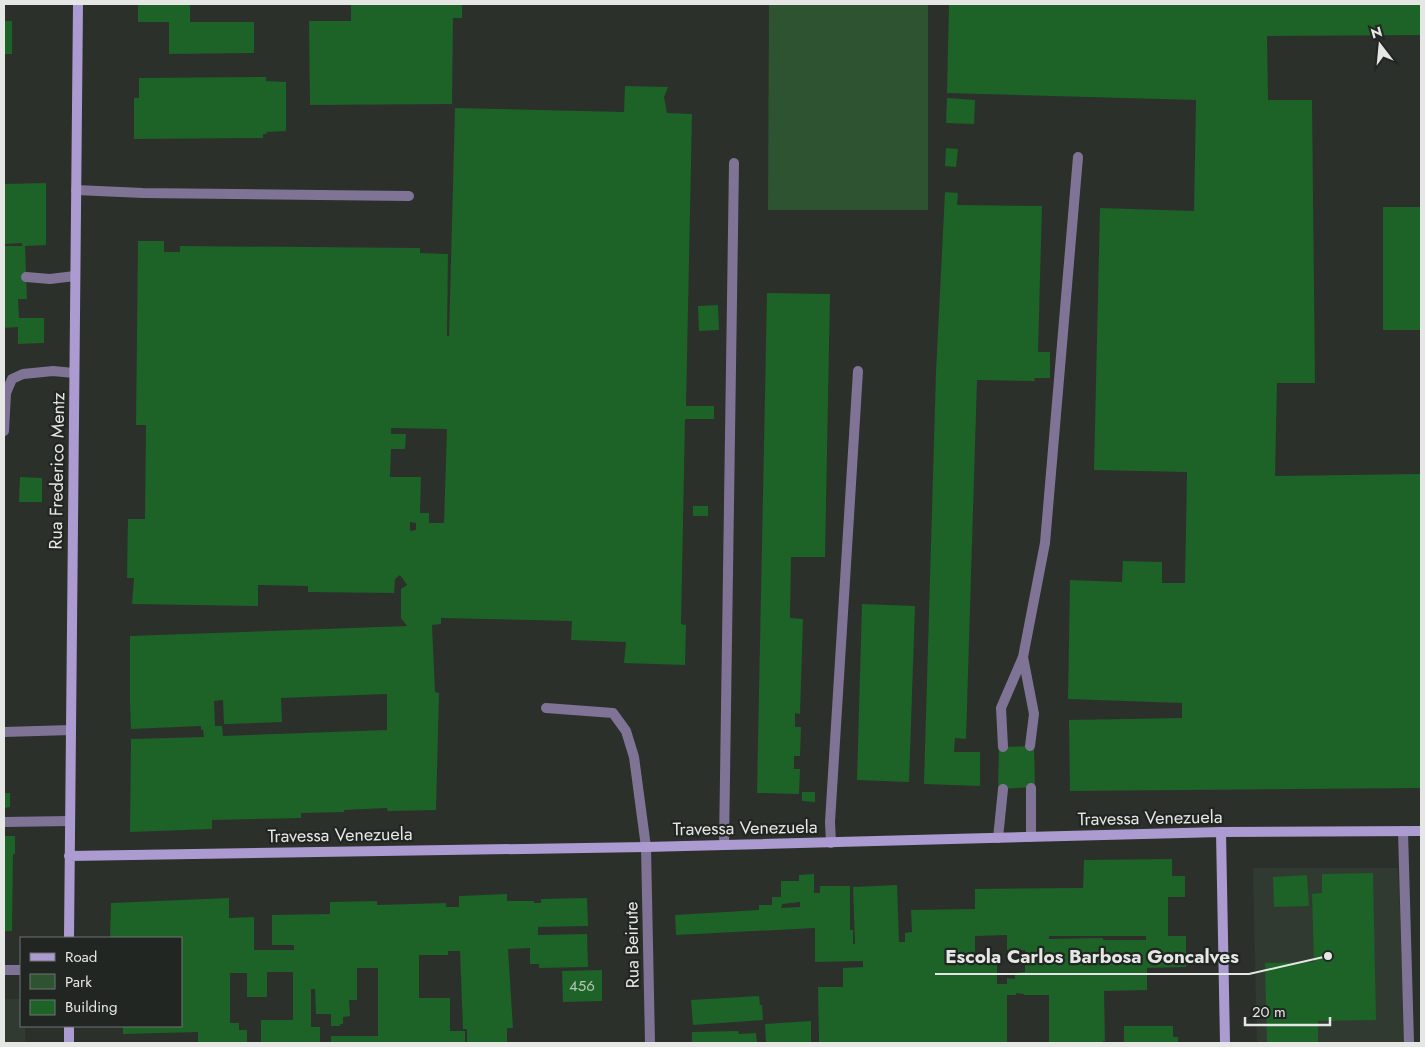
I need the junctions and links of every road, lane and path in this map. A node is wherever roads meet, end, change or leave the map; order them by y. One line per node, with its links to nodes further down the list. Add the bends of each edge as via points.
1 (78, 4): 4 (street, Rua Frederico Mentz)
2 (1078, 156): 11 (street, via 1044,544)
3 (734, 163): 27 (street)
4 (76, 190): 5 (street); 6 (street, Rua Frederico Mentz)
5 (409, 196)
6 (75, 276): 7 (street); 9 (street, Rua Frederico Mentz)
7 (26, 277)
8 (858, 371): 26 (street)
9 (74, 372): 10 (street, via 23,374 12,379 6,393); 13 (street, Rua Frederico Mentz)
10 (4, 431)
11 (1024, 657): 15 (street, via 1034,714); 16 (street, via 1001,708)
12 (546, 708): 28 (street, Rua Beirute, via 613,713 626,731 634,756)
13 (71, 730): 14 (street); 20 (street, Rua Frederico Mentz)
14 (4, 732)
15 (1030, 746)
16 (1003, 747)
17 (1031, 788): 25 (street)
18 (1003, 789): 24 (street)
19 (4, 822): 20 (street)
20 (70, 822): 29 (street, Rua Frederico Mentz)
21 (1403, 831): 22 (street, Travessa Venezuela); 23 (street, Travessa Venezuela); 37 (street)
22 (1421, 831)
23 (1222, 832): 25 (street, Travessa Venezuela); 36 (street)
24 (998, 838): 25 (street, Travessa Venezuela); 26 (street, Travessa Venezuela)
25 (1031, 838)
26 (830, 843): 27 (street, Travessa Venezuela)
27 (724, 845): 28 (street, Travessa Venezuela)
28 (646, 847): 29 (street, Travessa Venezuela); 35 (street, Rua Beirute)
29 (70, 856): 30 (street, Rua Frederico Mentz)
30 (69, 937)
31 (4, 970): 32 (street)
32 (20, 970)
33 (69, 1027): 34 (street)
34 (69, 1043)
35 (650, 1043)
36 (1225, 1043)
37 (1409, 1043)

